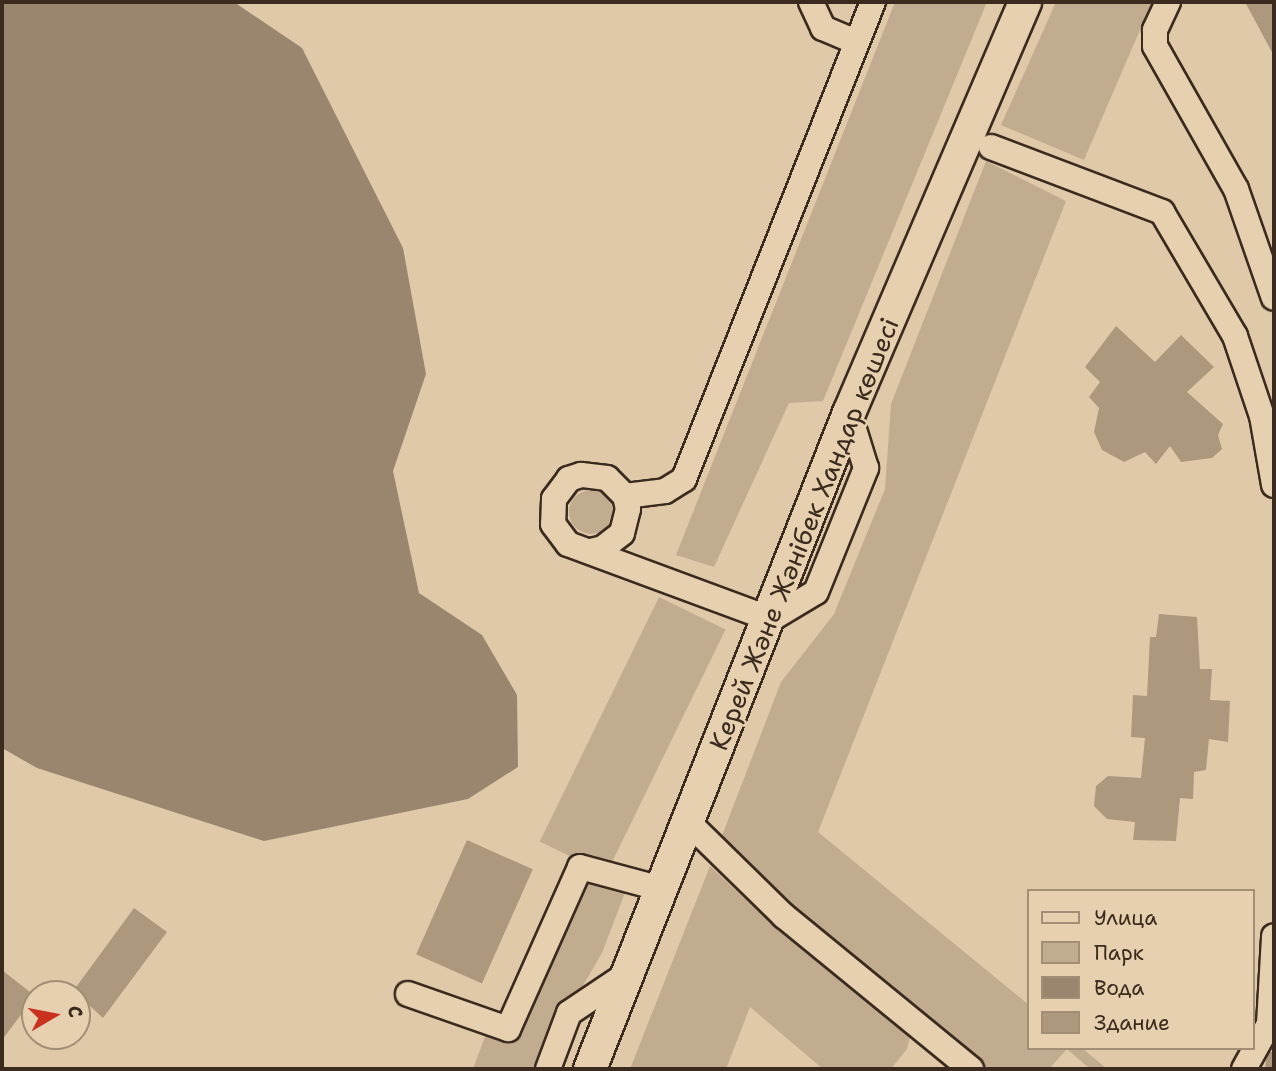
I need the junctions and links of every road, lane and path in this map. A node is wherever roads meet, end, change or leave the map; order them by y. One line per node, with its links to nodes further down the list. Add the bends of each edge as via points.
1 (811, 2): 5 (street, via 823,28)
2 (873, 2): 5 (street)
3 (1026, 2): 11 (main road, Керей Және Жәнібек Хандар көшесі, via 849,413)
4 (1168, 2): 7 (street, via 1155,30 1155,46 1236,189)
5 (854, 41): 9 (street, via 684,479 665,491)
6 (991, 147): 8 (street, via 1162,212 1235,336 1262,416)
7 (1274, 298)
8 (1274, 485)
9 (625, 496): 10 (street, via 627,521 622,533); 10 (street, via 607,478 594,474 581,475 560,488 554,499 553,524 568,544)
10 (591, 551): 11 (street)
11 (771, 619): 12 (main road, Керей Және Жәнібек Хандар көшесі)
12 (689, 823): 13 (main road, Керей Және Жәнібек Хандар көшесі); 21 (street, via 784,916)
13 (662, 889): 15 (main road, Керей Және Жәнібек Хандар көшесі); 16 (street, via 580,867 508,1030)
14 (1274, 936): 17 (street, via 1269,1024)
15 (627, 974): 19 (street, via 569,1013); 20 (main road, Керей Және Жәнібек Хандар көшесі)
16 (408, 995)
17 (1255, 1049)
18 (1255, 1050): 22 (street)
19 (548, 1069)
20 (590, 1069)
21 (971, 1069)
22 (1244, 1069)

